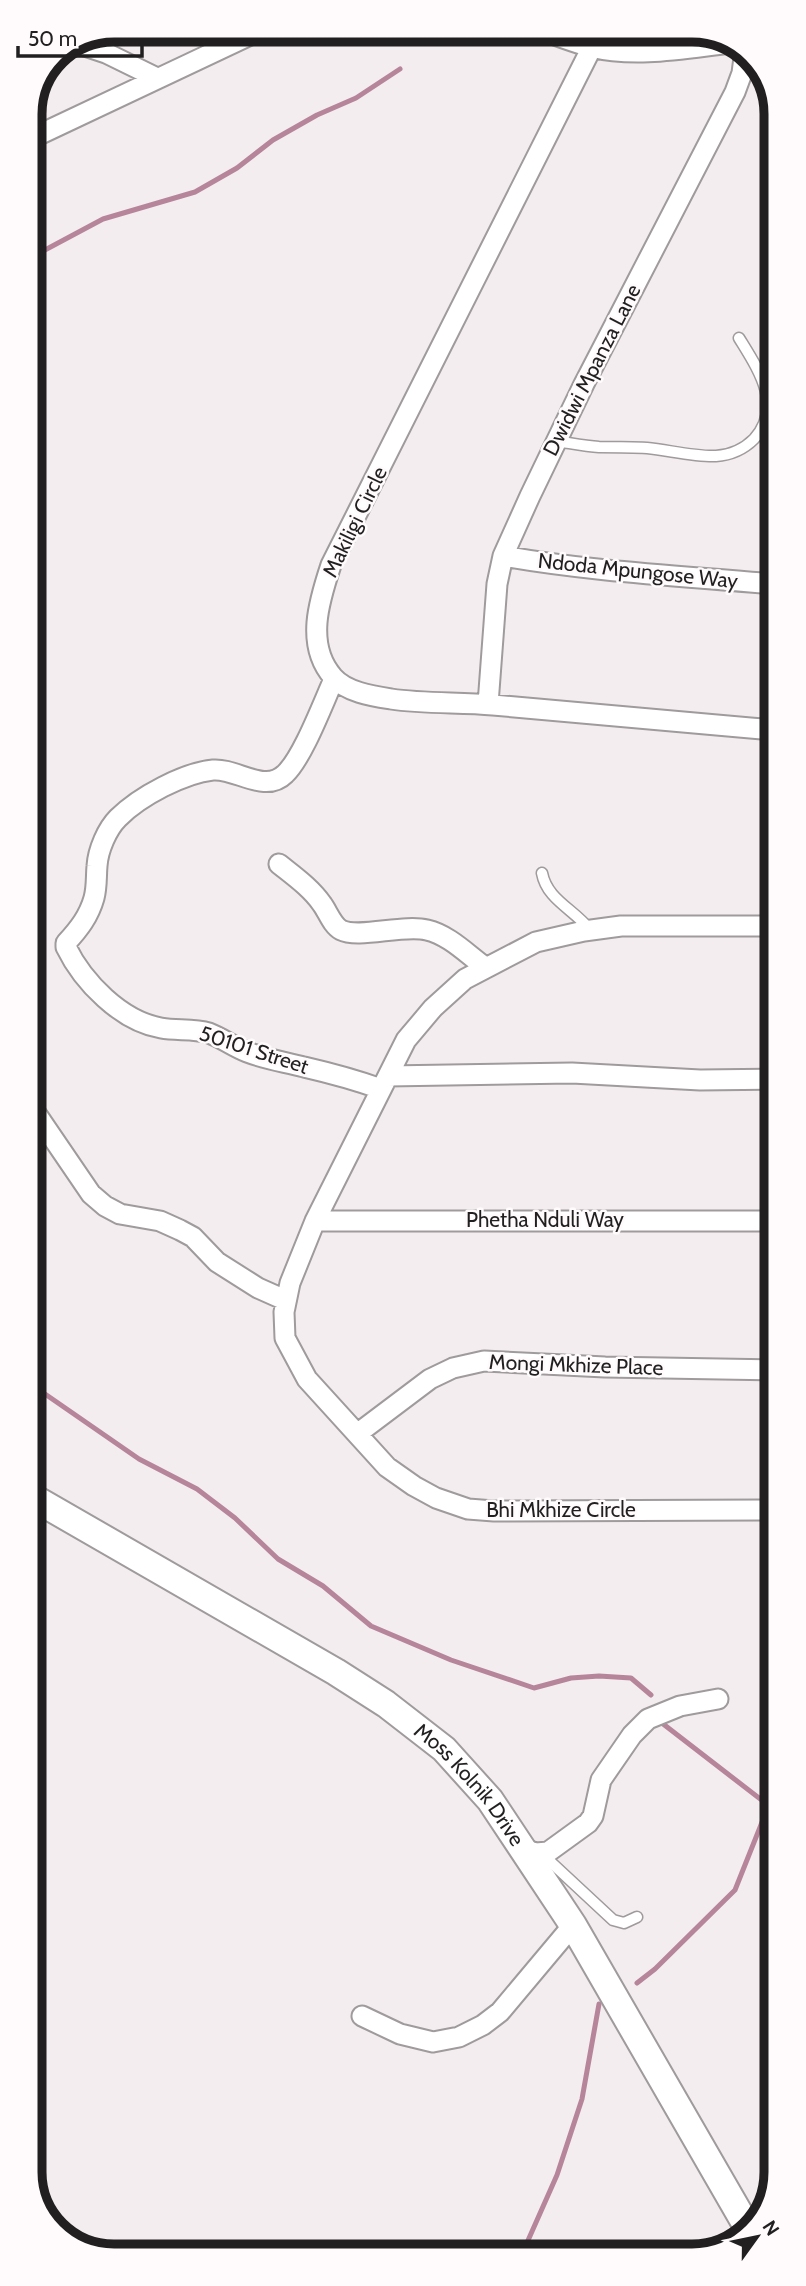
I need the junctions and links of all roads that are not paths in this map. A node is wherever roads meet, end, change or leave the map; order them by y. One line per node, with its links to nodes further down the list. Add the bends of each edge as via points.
1 (235, 42): 7 (street)
2 (576, 42): 5 (street)
3 (713, 45): 5 (street, via 661,51)
4 (88, 47): 7 (street)
5 (592, 47): 15 (street, Makiligi Circle, via 331,565 318,604 317,631 323,662)
6 (743, 64): 12 (street, Dwidwi Mpanza Lane, via 735,92)
7 (157, 78): 8 (street)
8 (42, 133)
9 (739, 338): 10 (lane)
10 (764, 387)
11 (764, 424): 12 (lane, via 755,438 731,454 714,457)
12 (556, 441): 13 (street, Dwidwi Mpanza Lane)
13 (503, 556): 14 (street, Ndoda Mpungose Way, via 582,568); 16 (street, Dwidwi Mpanza Lane)
14 (764, 583)
15 (334, 679): 16 (street, via 351,690 392,699); 24 (street, 50101 Street, via 305,742 282,777 269,782 224,770 196,774 159,790 118,818 101,847 97,885 85,922 66,943 80,971 117,1007 148,1025 209,1034 248,1052)
16 (488, 705): 17 (street)
17 (764, 729)
18 (279, 864): 22 (street, via 310,891 342,930 426,930)
19 (542, 873): 21 (lane, via 552,897 573,910)
20 (764, 926): 21 (street, Bhi Mkhize Circle)
21 (590, 930): 22 (street, Bhi Mkhize Circle, via 536,942)
22 (485, 967): 24 (street, Bhi Mkhize Circle, via 433,1008 406,1040)
23 (764, 1079): 24 (street, via 572,1073)
24 (384, 1083): 26 (street, Bhi Mkhize Circle)
25 (42, 1122): 28 (street, via 91,1194 105,1206 180,1230 225,1267)
26 (315, 1221): 27 (street, Phetha Nduli Way); 28 (street, Bhi Mkhize Circle)
27 (764, 1221)
28 (285, 1300): 30 (street, Bhi Mkhize Circle, via 285,1338 307,1379)
29 (764, 1370): 30 (street, Mongi Mkhize Place, via 484,1361 430,1379)
30 (357, 1434): 32 (street, Bhi Mkhize Circle, via 387,1467 414,1486 436,1499 468,1508)
31 (42, 1503): 34 (main road, Moss Kolnik Drive, via 386,1703 444,1749)
32 (764, 1510)
33 (718, 1699): 34 (street, via 680,1706 648,1719 601,1780 588,1823 554,1849)
34 (532, 1851): 35 (lane, via 613,1920 624,1923); 36 (main road, Moss Kolnik Drive)
35 (637, 1917)
36 (573, 1925): 37 (street, via 500,2012 458,2037 433,2042 400,2034); 38 (main road, Moss Kolnik Drive)
37 (362, 2016)
38 (733, 2202)

